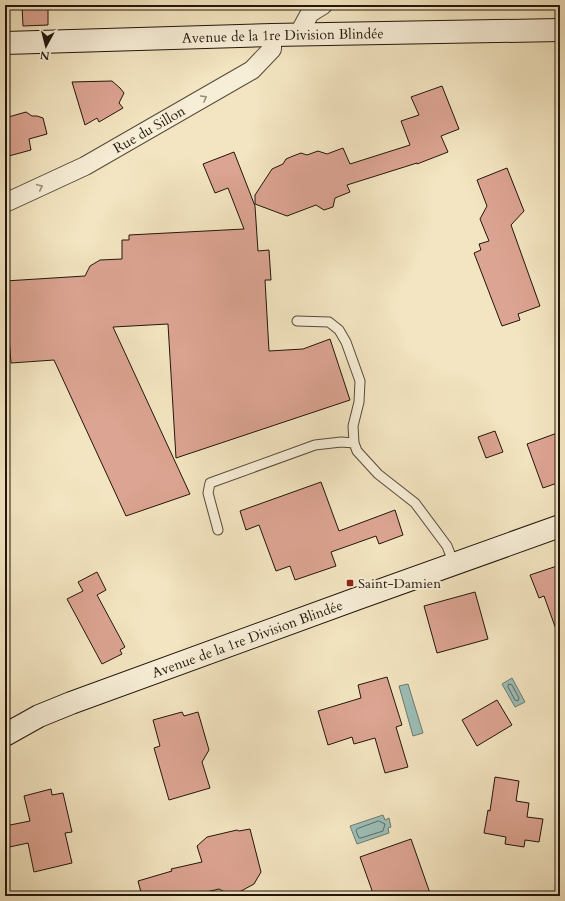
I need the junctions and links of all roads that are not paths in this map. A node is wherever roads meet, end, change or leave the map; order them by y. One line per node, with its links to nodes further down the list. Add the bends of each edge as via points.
1 (323, 5): 4 (street, via 310,12)
2 (560, 30): 4 (main road, Avenue de la 1re Division Blindée)
3 (272, 35): 4 (main road, Avenue de la 1re Division Blindée); 5 (main road, Avenue de la 1re Division Blindée); 6 (street, Rue du Sillon, one-way to 3, via 85,166 252,70 272,49)
4 (298, 35)
5 (5, 43)
6 (5, 203)
7 (297, 321): 8 (lane, via 329,322 339,330 346,342 360,381 359,402 353,426)
8 (354, 443): 10 (lane, via 315,445 210,483 208,492); 11 (lane, via 357,451 378,474 415,503 447,546)
9 (560, 526): 11 (main road, Avenue de la 1re Division Blindée)
10 (218, 530)
11 (454, 564): 12 (main road, Avenue de la 1re Division Blindée, via 39,716)
12 (5, 735)

